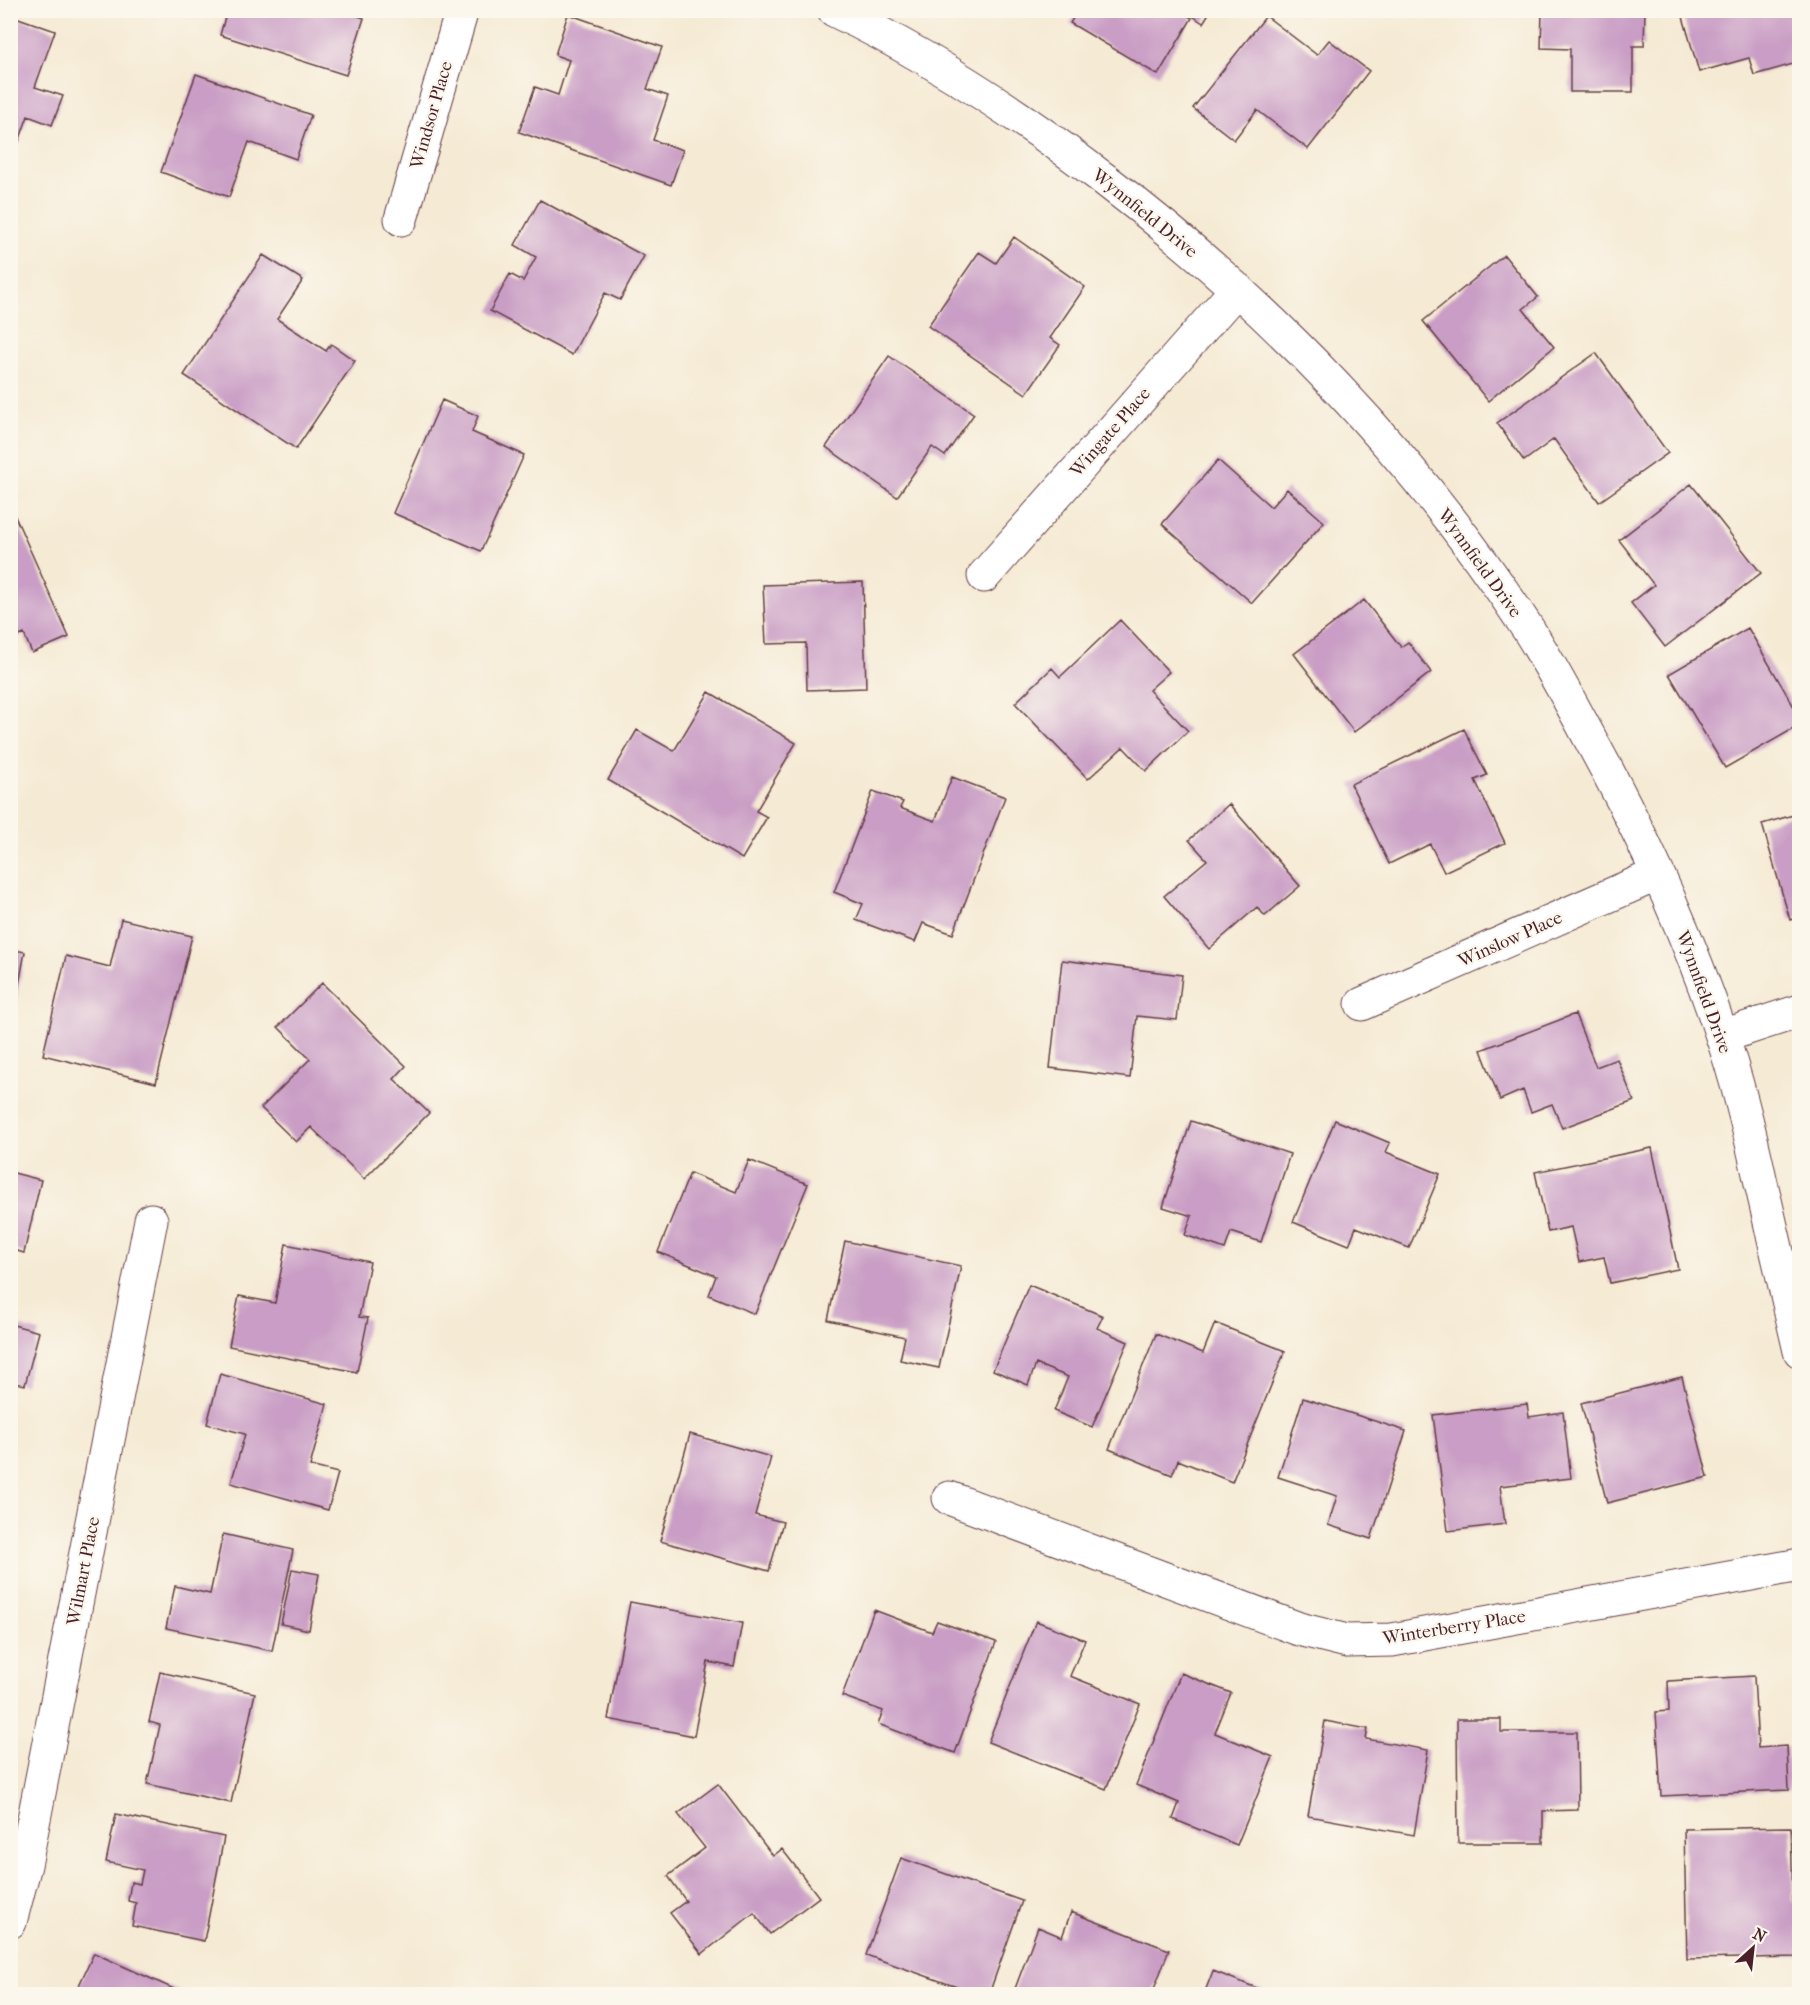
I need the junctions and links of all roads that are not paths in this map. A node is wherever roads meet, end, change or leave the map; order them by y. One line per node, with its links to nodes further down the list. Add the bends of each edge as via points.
1 (462, 10): 3 (street, Windsor Place)
2 (834, 10): 4 (street, Wynnfield Drive, via 914,52 1027,122 1132,200)
3 (401, 219)
4 (1237, 288): 5 (street, Wingate Place); 6 (street, Wynnfield Drive, via 1382,437 1472,550 1555,673)
5 (984, 576)
6 (1658, 874): 7 (street, Winslow Place); 9 (street, Wynnfield Drive)
7 (1362, 1004)
8 (1800, 1011): 9 (street)
9 (1723, 1036): 11 (street, Wynnfield Drive, via 1747,1121)
10 (151, 1220): 14 (street, Wilmart Place, via 27,1854)
11 (1800, 1351)
12 (950, 1498): 13 (street, Winterberry Place, via 1299,1629 1347,1641 1392,1640)
13 (1800, 1565)
14 (10, 1922)

